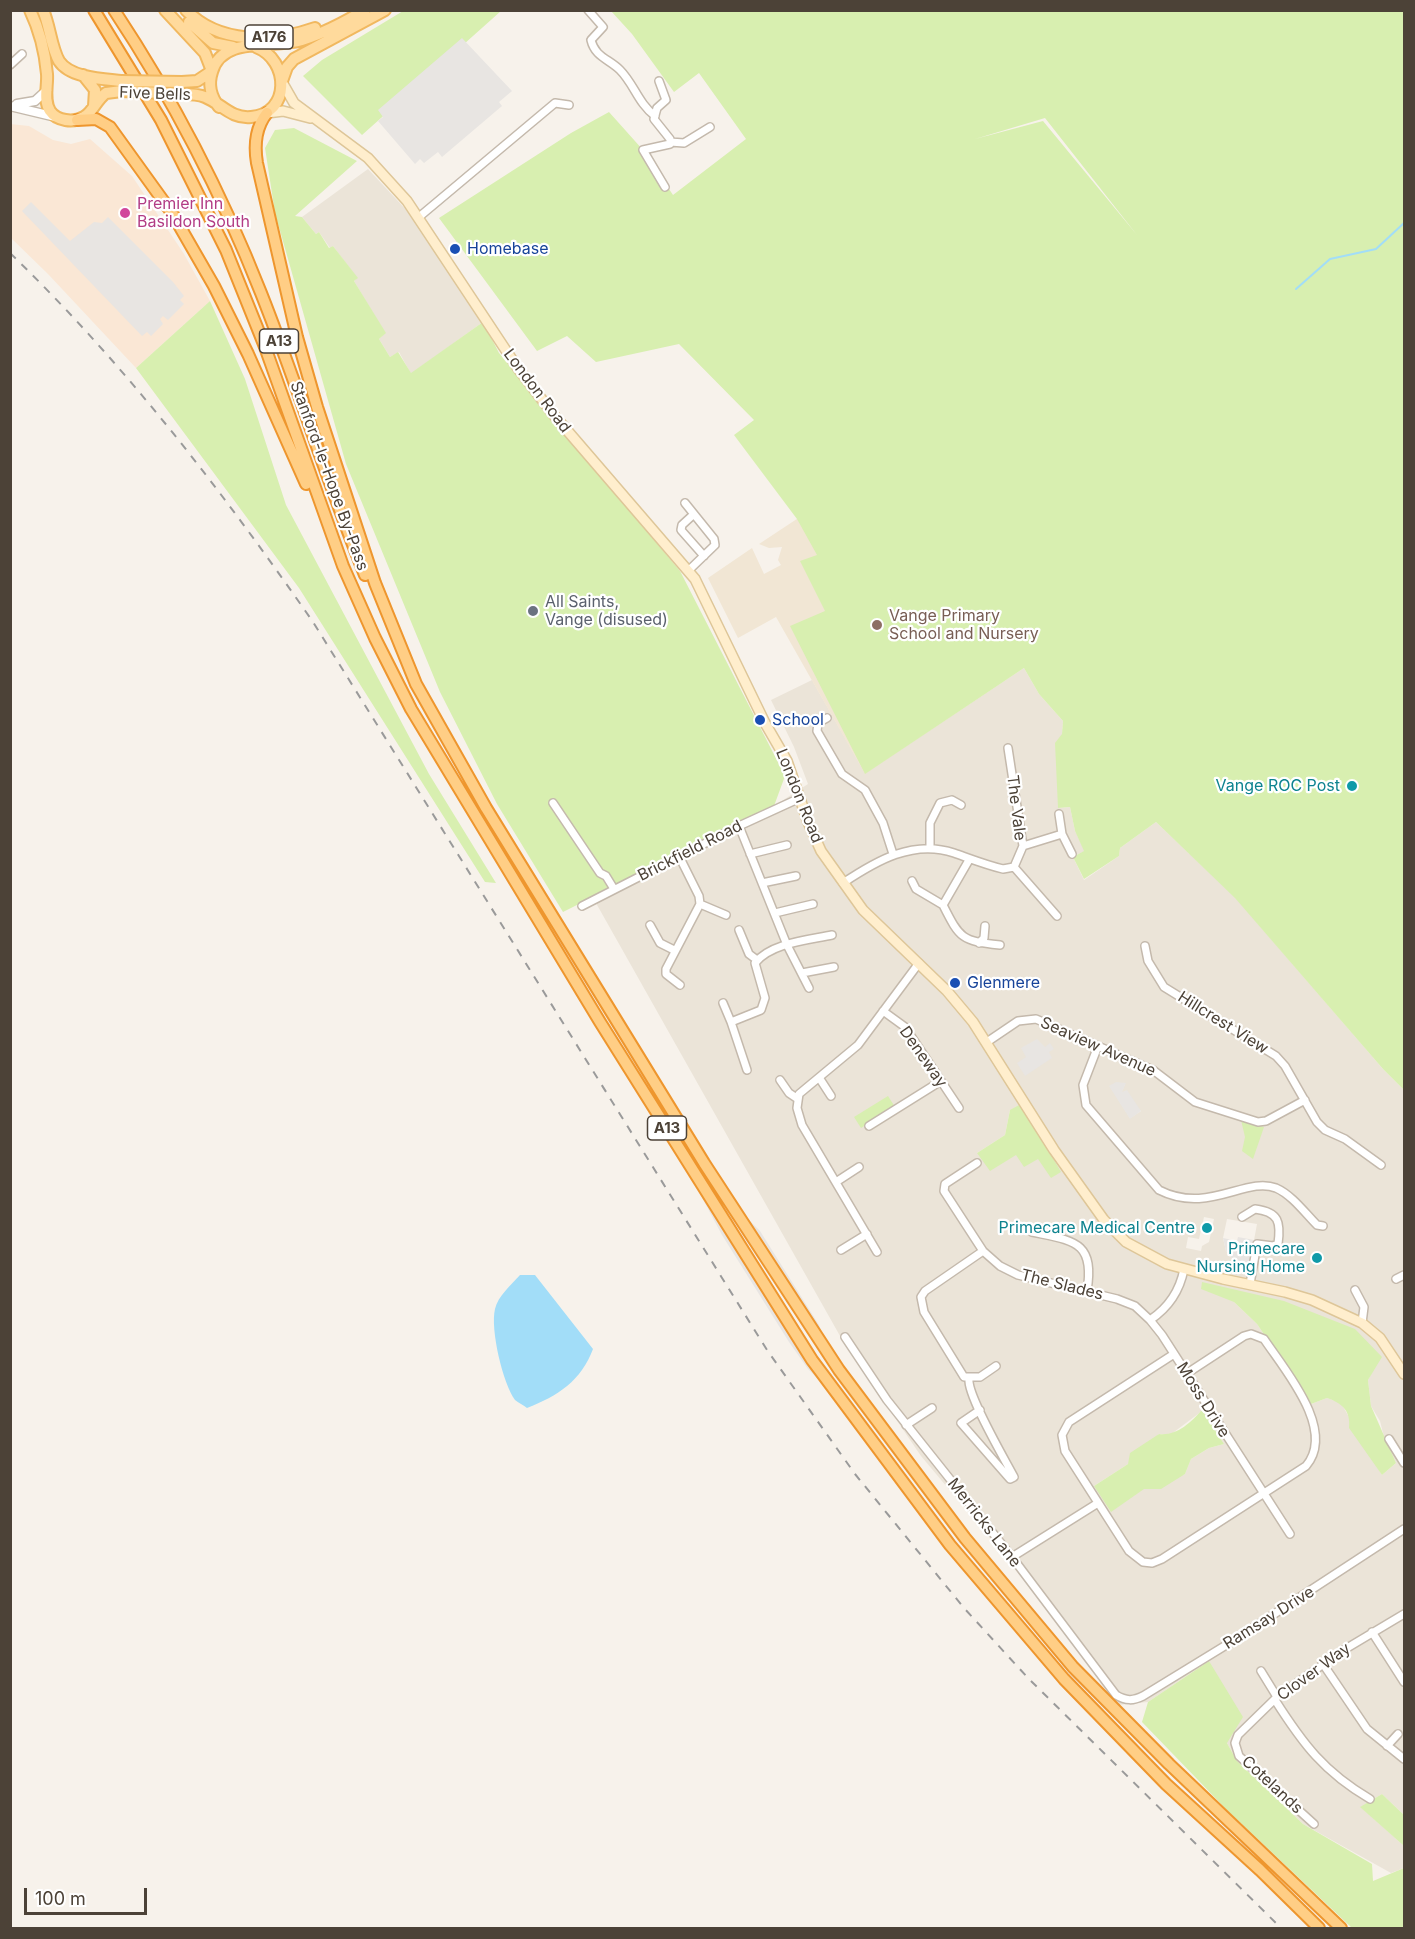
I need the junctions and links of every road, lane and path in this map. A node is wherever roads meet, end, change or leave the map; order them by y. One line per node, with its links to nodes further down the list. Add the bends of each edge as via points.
1 (30, 10): 22 (main road, via 44,48)
2 (44, 10): 17 (main road, Five Bells, via 58,58 64,67)
3 (94, 10): 39 (highway, A13, via 156,111 205,203 257,328)
4 (114, 10): 41 (highway, Stanford-le-Hope By-Pass / A13, via 177,113 241,244 353,546)
5 (165, 10): 16 (main road, via 205,53)
6 (178, 10): 13 (main road, via 207,39 221,46)
7 (186, 10): 8 (main road, A176, via 206,28 251,37 300,32)
8 (356, 10)
9 (365, 10): 12 (main road, A176, via 302,40)
10 (385, 10): 19 (main road, A176, via 294,59)
11 (588, 10): 28 (street, via 603,27 591,40 593,50 626,76 637,97)
12 (253, 46): 13 (main road, A176); 19 (main road, A176, via 272,58)
13 (237, 47): 16 (main road, Five Bells / A176, via 220,57)
14 (22, 54): 15 (street)
15 (10, 65)
16 (212, 71): 21 (main road, Five Bells / A176); 26 (main road, Five Bells, via 212,93)
17 (80, 73): 20 (main road, Five Bells / A176); 22 (main road, via 59,75); 25 (main road, Five Bells, via 95,90)
18 (659, 81): 28 (street, via 666,100)
19 (282, 82): 27 (main road, A176, via 281,96); 29 (main road, London Road, via 290,99)
20 (122, 86): 21 (main road, Five Bells / A176, bridge); 25 (main road, Five Bells / A176, via 106,93)
21 (182, 88): 26 (main road, Five Bells / A176)
22 (48, 89): 23 (street, via 35,101); 30 (main road, via 49,110)
23 (10, 105): 30 (street)
24 (568, 105): 35 (street, via 555,103)
25 (94, 106): 31 (main road, Five Bells / A176)
26 (219, 107): 27 (main road, Five Bells / A176, via 240,117)
27 (267, 113): 29 (main road, London Road, via 289,111); 41 (highway, A13, via 257,130 255,152 306,371 352,518)
28 (655, 116): 33 (street)
29 (315, 119): 35 (main road, London Road, via 368,158)
30 (62, 120): 31 (main road)
31 (76, 120): 39 (highway, A13, via 96,119 114,132 190,243 248,354)
32 (710, 127): 33 (street, via 684,143)
33 (670, 142): 34 (street, via 643,150)
34 (665, 187)
35 (419, 217): 40 (main road, London Road, via 517,367)
36 (686, 503): 37 (street)
37 (694, 514): 38 (street, via 714,539 715,545); 38 (street, via 681,530)
38 (704, 556): 40 (street)
39 (343, 566): 150 (highway, A13, via 375,638 438,758 812,1360 950,1545 1064,1679 1166,1784)
40 (688, 571): 45 (main road, London Road, via 765,723 788,760)
41 (416, 684): 151 (highway, A13, via 486,808 698,1153 839,1370 965,1538 1073,1667)
42 (827, 718): 56 (street, via 818,723 817,731 842,774 865,790)
43 (1008, 748): 53 (street, The Vale)
44 (952, 790): 46 (street)
45 (800, 798): 50 (street, Brickfield Road); 64 (main road, London Road, via 821,851)
46 (952, 801): 48 (street); 54 (street, via 940,803 930,823)
47 (553, 803): 65 (street)
48 (961, 806)
49 (1059, 814): 51 (street)
50 (739, 826): 55 (street); 58 (street, Brickfield Road)
51 (1062, 834): 53 (street); 57 (street)
52 (787, 845): 55 (street)
53 (1023, 846): 60 (street, The Vale)
54 (930, 848): 56 (street); 59 (street)
55 (750, 854): 63 (street)
56 (893, 854): 64 (street)
57 (1072, 854)
58 (679, 856): 65 (street, Brickfield Road); 66 (street)
59 (969, 860): 60 (street, via 1003,869); 68 (street)
60 (1014, 867): 72 (street)
61 (796, 876): 63 (street)
62 (912, 881): 68 (street, via 916,889)
63 (762, 883): 70 (street)
64 (843, 883): 83 (main road, London Road, via 880,928)
65 (614, 889): 69 (street, Brickfield Road)
66 (700, 904): 71 (street); 81 (street)
67 (813, 904): 70 (street)
68 (943, 905): 77 (street, via 955,930)
69 (582, 906)
70 (775, 913): 78 (street)
71 (726, 915)
72 (1058, 916)
73 (650, 926): 81 (street, via 660,943)
74 (985, 926): 77 (street, via 984,938)
75 (739, 930): 82 (street, via 749,954)
76 (832, 935): 78 (street)
77 (979, 943): 79 (street)
78 (788, 945): 82 (street); 85 (street)
79 (1000, 945)
80 (1144, 946): 99 (street, Hillcrest View, via 1164,987 1276,1056)
81 (674, 950): 86 (street, via 665,972)
82 (758, 960): 90 (street, via 754,963 755,972 765,1005)
83 (919, 963): 89 (street); 91 (main road, London Road)
84 (834, 967): 85 (street)
85 (801, 973): 87 (street)
86 (680, 985)
87 (809, 988)
88 (723, 1002): 90 (street)
89 (883, 1011): 94 (street, via 858,1045); 96 (street, Deneway, via 905,1027)
90 (731, 1022): 93 (street)
91 (987, 1042): 92 (street, Seaview Avenue, via 1018,1021 1030,1018); 113 (main road, London Road, via 1054,1150 1104,1220 1126,1242 1155,1259)
92 (1098, 1046): 99 (street, Seaview Avenue, via 1153,1070 1195,1102 1258,1122); 107 (street, via 1083,1085 1086,1105 1159,1190 1202,1200 1272,1186)
93 (747, 1070)
94 (820, 1079): 97 (street); 98 (street, via 799,1094)
95 (780, 1080): 98 (street, via 789,1094)
96 (941, 1081): 100 (street, Deneway); 101 (street)
97 (831, 1096)
98 (798, 1099): 105 (street, via 802,1125)
99 (1305, 1101): 103 (street, Hillcrest View, via 1325,1130)
100 (959, 1108)
101 (869, 1126)
102 (976, 1163): 111 (street, The Slades, via 945,1184 944,1191)
103 (1381, 1165)
104 (859, 1167): 105 (street)
105 (836, 1182): 109 (street)
106 (1242, 1218): 116 (street, via 1256,1209 1264,1210 1275,1215 1280,1225 1278,1244 1257,1244)
107 (1323, 1226)
108 (1032, 1232): 118 (street, via 1071,1241 1086,1252 1090,1270)
109 (867, 1234): 110 (street); 112 (street)
110 (841, 1250)
111 (983, 1251): 118 (street, The Slades, via 990,1260 1018,1275); 126 (street, via 921,1297 924,1312 959,1373)
112 (877, 1252)
113 (1184, 1269): 116 (main road, London Road); 119 (street, via 1179,1289)
114 (1404, 1275): 115 (street)
115 (1396, 1279)
116 (1250, 1284): 120 (main road, London Road, via 1312,1300)
117 (1355, 1290): 120 (street, via 1364,1307)
118 (1087, 1291): 119 (street, The Slades, via 1135,1306)
119 (1150, 1320): 122 (street, Moss Drive)
120 (1362, 1323): 125 (main road, London Road, via 1380,1338)
121 (845, 1337): 129 (street, Merricks Lane)
122 (1174, 1354): 124 (street, Moss Drive); 133 (street, via 1064,1428 1065,1450)
123 (996, 1366): 126 (street)
124 (1186, 1374): 132 (street, Moss Drive); 132 (street, via 1251,1334 1264,1339 1298,1390 1312,1414 1313,1454 1306,1466)
125 (1404, 1374)
126 (969, 1379): 128 (street, via 969,1389)
127 (932, 1408): 129 (street)
128 (980, 1410): 128 (street, via 1014,1476 1010,1479 961,1423)
129 (906, 1425): 136 (street, Merricks Lane)
130 (1389, 1439): 131 (street)
131 (1404, 1463)
132 (1262, 1493): 133 (street, via 1152,1563 1135,1558); 135 (street, Moss Drive)
133 (1098, 1503): 136 (street)
134 (1404, 1529): 143 (street, Ramsay Drive, via 1236,1639 1143,1696)
135 (1290, 1534)
136 (1012, 1557): 143 (street, Merricks Lane, via 1116,1695)
137 (1404, 1614): 138 (street, Clover Way)
138 (1372, 1632): 139 (street, Clover Way); 141 (street)
139 (1323, 1664): 142 (street, Clover Way); 146 (street, via 1367,1729)
140 (1261, 1671): 142 (street)
141 (1404, 1682)
142 (1276, 1698): 145 (street, Clover Way, via 1243,1728); 148 (street, via 1319,1763)
143 (1130, 1700)
144 (1398, 1734): 146 (street)
145 (1235, 1743): 149 (street, Cotelands, via 1239,1756)
146 (1387, 1746): 147 (street)
147 (1404, 1759)
148 (1370, 1799)
149 (1314, 1824)
150 (1318, 1929)
151 (1341, 1929)

